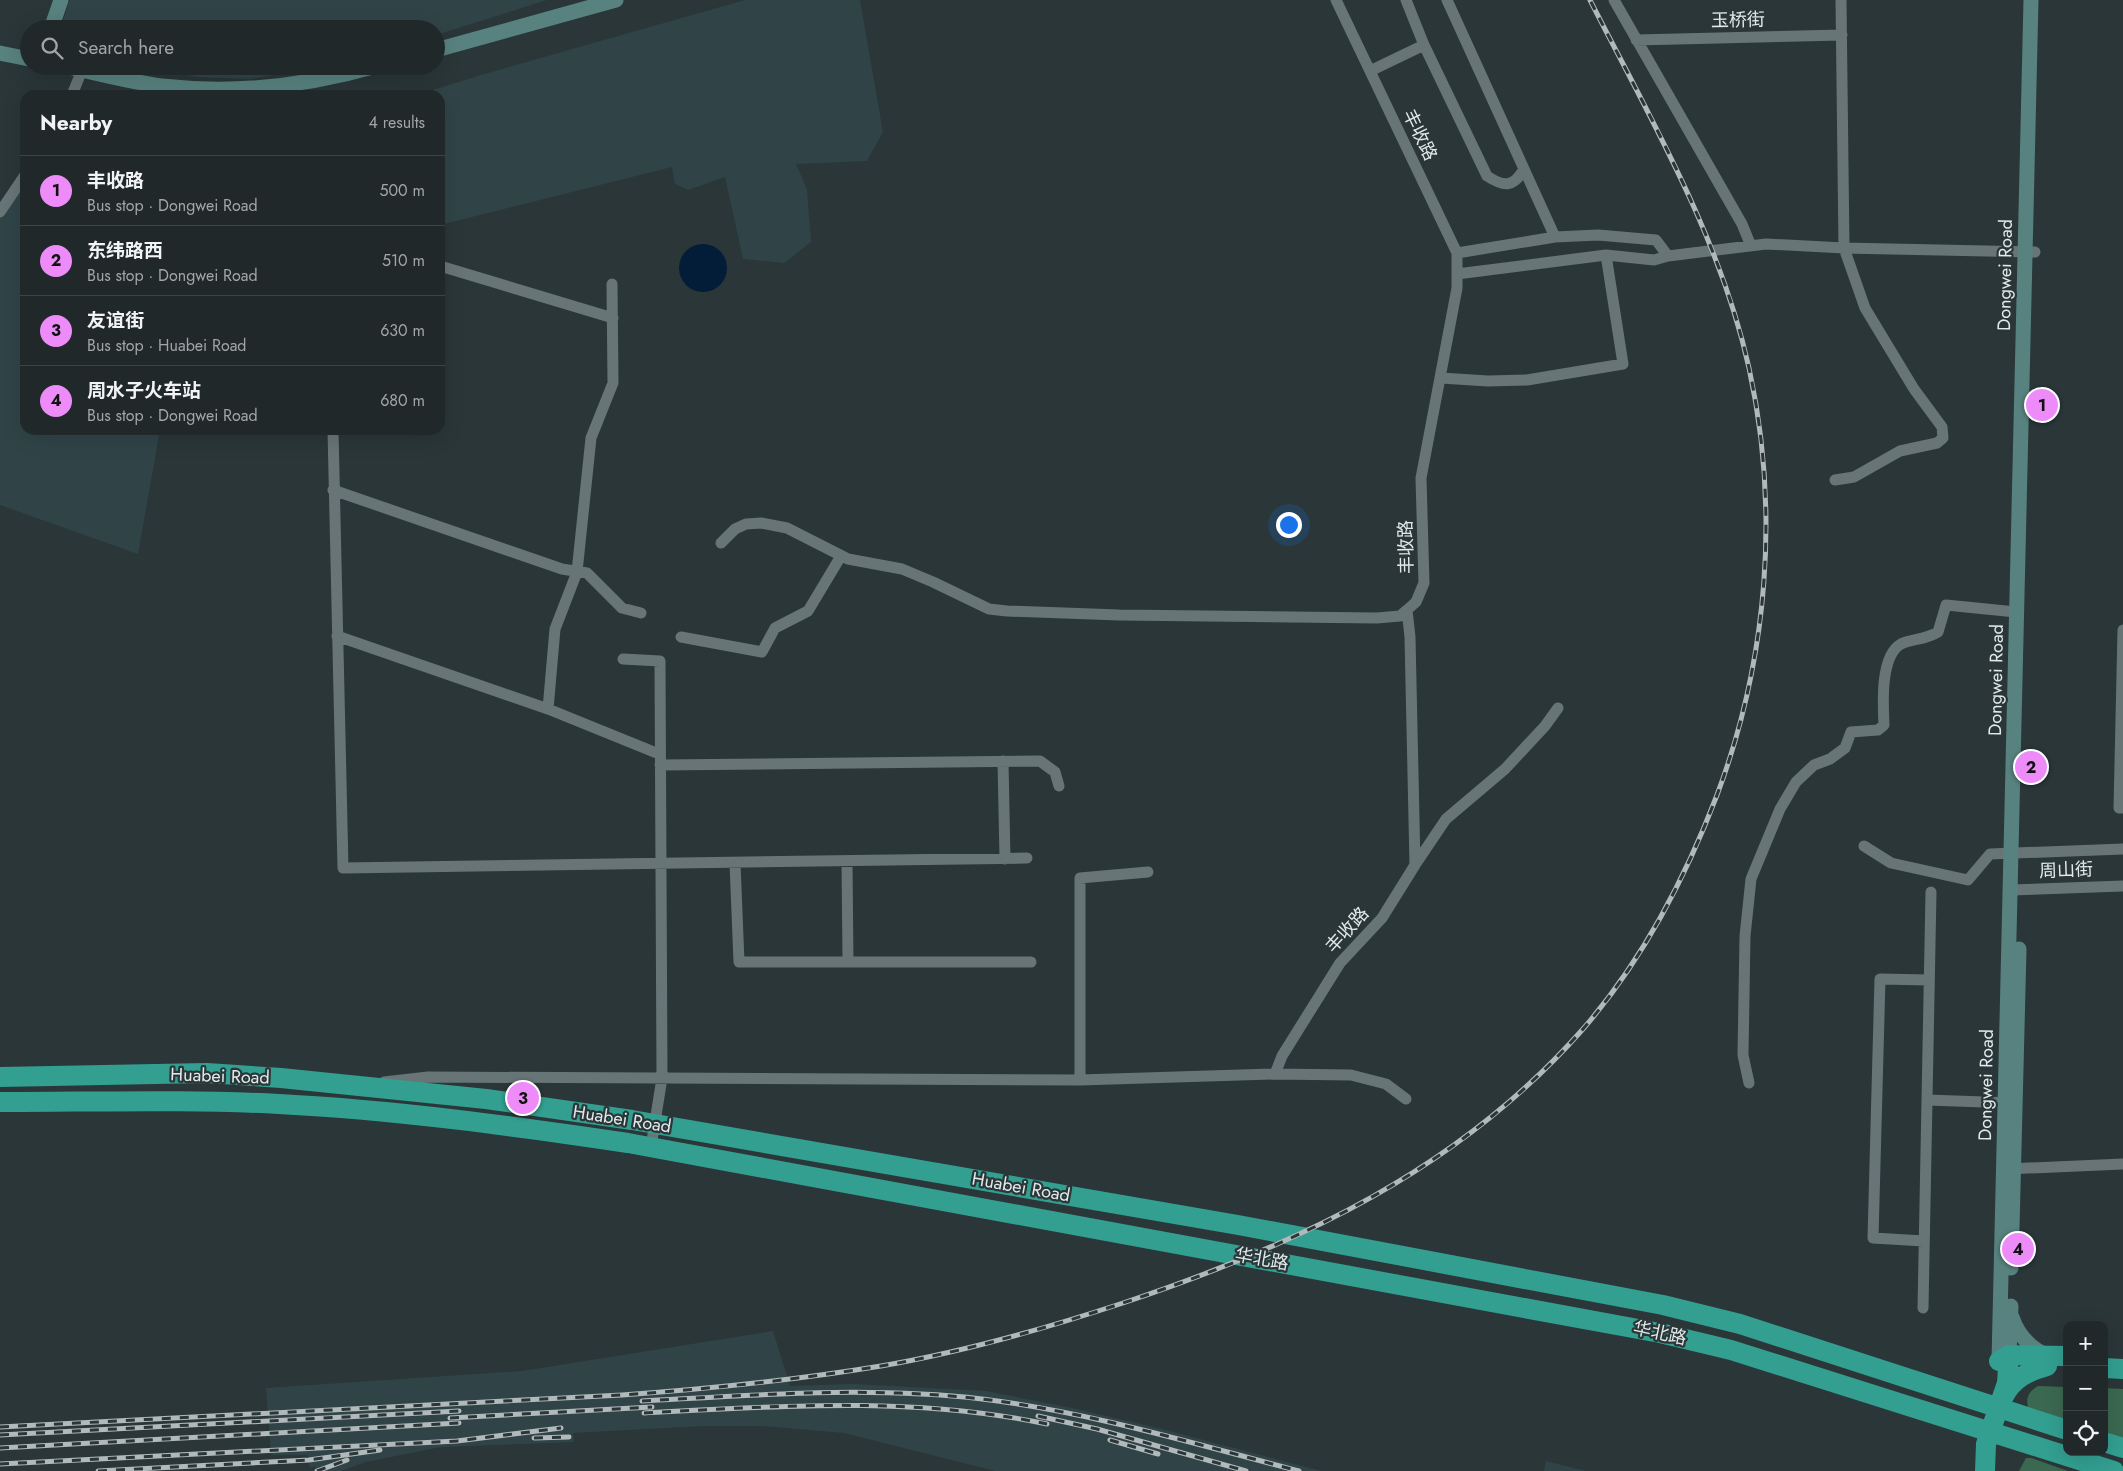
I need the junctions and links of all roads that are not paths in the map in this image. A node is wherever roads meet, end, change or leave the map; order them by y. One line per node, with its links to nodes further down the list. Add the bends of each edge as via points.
1 (61, 0): 11 (main road)
2 (616, 0): 10 (main road)
3 (1336, 0): 18 (street, 丰收路)
4 (1406, 0): 14 (street)
5 (1447, 0): 23 (street)
6 (1614, 0): 13 (street)
7 (1841, 0): 12 (street)
8 (2030, 0): 29 (main road, Dongwei Road)
9 (2040, 0): 29 (main road, Dongwei Road)
10 (586, 4): 15 (main road)
11 (54, 20)
12 (1842, 35): 13 (street, 玉桥街); 28 (street)
13 (1636, 40): 27 (street, via 1742,224)
14 (1424, 45): 18 (street); 23 (street, via 1487,176 1499,184 1508,184 1519,178)
15 (445, 47)
16 (0, 52): 17 (main road)
17 (20, 57)
18 (1370, 71): 30 (street, 丰收路)
19 (80, 75): 22 (street)
20 (107, 75): 21 (main road, via 161,86 263,88)
21 (344, 75)
22 (74, 90)
23 (1524, 169): 26 (street)
24 (20, 182): 25 (street)
25 (0, 212)
26 (1555, 237): 30 (street); 32 (street, via 1598,235 1656,240)
27 (1751, 246): 28 (street); 32 (street)
28 (1844, 248): 29 (street); 39 (street, via 1865,308 1914,389 1942,427 1943,438 1937,443 1900,451 1854,477)
29 (2030, 252): 45 (main road, Dongwei Road); 59 (main road, Dongwei Road)
30 (1457, 253): 34 (street, 丰收路)
31 (1606, 255): 32 (street, via 1654,260); 34 (street); 37 (street, via 1623,364 1527,380)
32 (1668, 256)
33 (445, 268): 36 (street)
34 (1457, 274): 37 (street, 丰收路)
35 (612, 284): 36 (street)
36 (613, 318): 43 (street, via 612,383 591,438)
37 (1441, 378): 44 (street, 丰收路, via 1421,478 1424,583 1416,602)
38 (333, 435): 40 (street)
39 (1836, 480)
40 (333, 490): 43 (street, via 562,570); 48 (street)
41 (721, 543): 42 (street, via 735,529 761,523 787,528)
42 (841, 556): 44 (street, via 902,570 989,609 1007,611 1377,618 1400,616); 49 (street, via 808,611 775,628 762,652)
43 (577, 572): 46 (street, via 587,573 622,608); 52 (street, via 555,629)
44 (1407, 610): 65 (street)
45 (2016, 612): 59 (main road, Dongwei Road); 77 (street, via 1946,605 1938,632 1928,638 1901,644 1892,656 1882,693 1884,725 1878,730 1851,732 1845,748 1814,765 1796,782 1780,809 1751,879 1745,936 1743,1055)
46 (642, 613)
47 (2123, 630): 56 (street, via 2119,808)
48 (337, 636): 52 (street); 64 (street, via 343,868)
49 (681, 638)
50 (623, 659): 53 (street, via 660,661)
51 (1558, 708): 65 (street, 丰收路, via 1505,769 1446,819)
52 (548, 709): 53 (street)
53 (660, 760): 54 (street); 64 (street)
54 (1003, 761): 55 (street, via 1040,761 1055,772); 61 (street)
55 (1059, 786)
56 (2123, 808)
57 (1864, 846): 59 (street, 周山街, via 1891,863 1968,880 1990,854)
58 (2123, 849): 59 (street, 周山街)
59 (2016, 852): 68 (main road, Dongwei Road)
60 (1027, 858): 61 (street)
61 (1005, 859): 62 (street)
62 (847, 862): 63 (street); 70 (street)
63 (735, 864): 64 (street); 70 (street, via 738,962)
64 (661, 865): 75 (street)
65 (1415, 865): 73 (street, 丰收路, via 1382,918 1340,962 1282,1056)
66 (1148, 872): 76 (street, via 1080,878)
67 (2123, 886): 68 (street, 周山街)
68 (2015, 889): 82 (main road, Dongwei Road)
69 (1931, 892): 72 (street)
70 (848, 962): 71 (street)
71 (1031, 962)
72 (1929, 980): 80 (street); 88 (street, via 1880,979 1873,1238)
73 (1275, 1074): 76 (street); 79 (street, via 1351,1076 1386,1084)
74 (0, 1076): 78 (highway, Huabei Road, via 207,1073)
75 (662, 1078): 76 (street); 78 (street, via 428,1077); 83 (street)
76 (1080, 1080)
77 (1749, 1083)
78 (361, 1086): 83 (highway, Huabei Road, via 486,1099)
79 (1406, 1099)
80 (1927, 1100): 82 (street); 88 (street)
81 (0, 1102): 84 (highway, Huabei Road, via 280,1104 482,1122)
82 (2010, 1103): 86 (main road, Dongwei Road)
83 (655, 1124): 84 (street); 87 (highway, Huabei Road)
84 (651, 1147): 89 (highway, Huabei Road)
85 (2123, 1164): 86 (street)
86 (2009, 1169): 91 (main road, Dongwei Road); 95 (main road, Dongwei Road)
87 (1238, 1225): 101 (highway, 华北路, via 1697,1312)
88 (1924, 1241): 90 (street)
89 (1193, 1246): 106 (highway, 华北路, via 1700,1342)
90 (1923, 1308)
91 (2010, 1313): 95 (main road, Dongwei Road); 96 (main road, via 2028,1344)
92 (2063, 1357): 96 (highway)
93 (2108, 1357): 94 (highway)
94 (2123, 1358)
95 (2006, 1360): 96 (highway); 100 (highway, via 2008,1383); 104 (highway, via 1974,1455)
96 (2046, 1361): 97 (highway); 100 (highway, via 2012,1384)
97 (2064, 1366)
98 (2108, 1368): 99 (highway)
99 (2123, 1369)
100 (2004, 1398): 105 (highway, via 1986,1444)
101 (2063, 1429)
102 (2108, 1443): 103 (highway)
103 (2123, 1448)
104 (1974, 1471)
105 (1985, 1471)
106 (2114, 1471)

